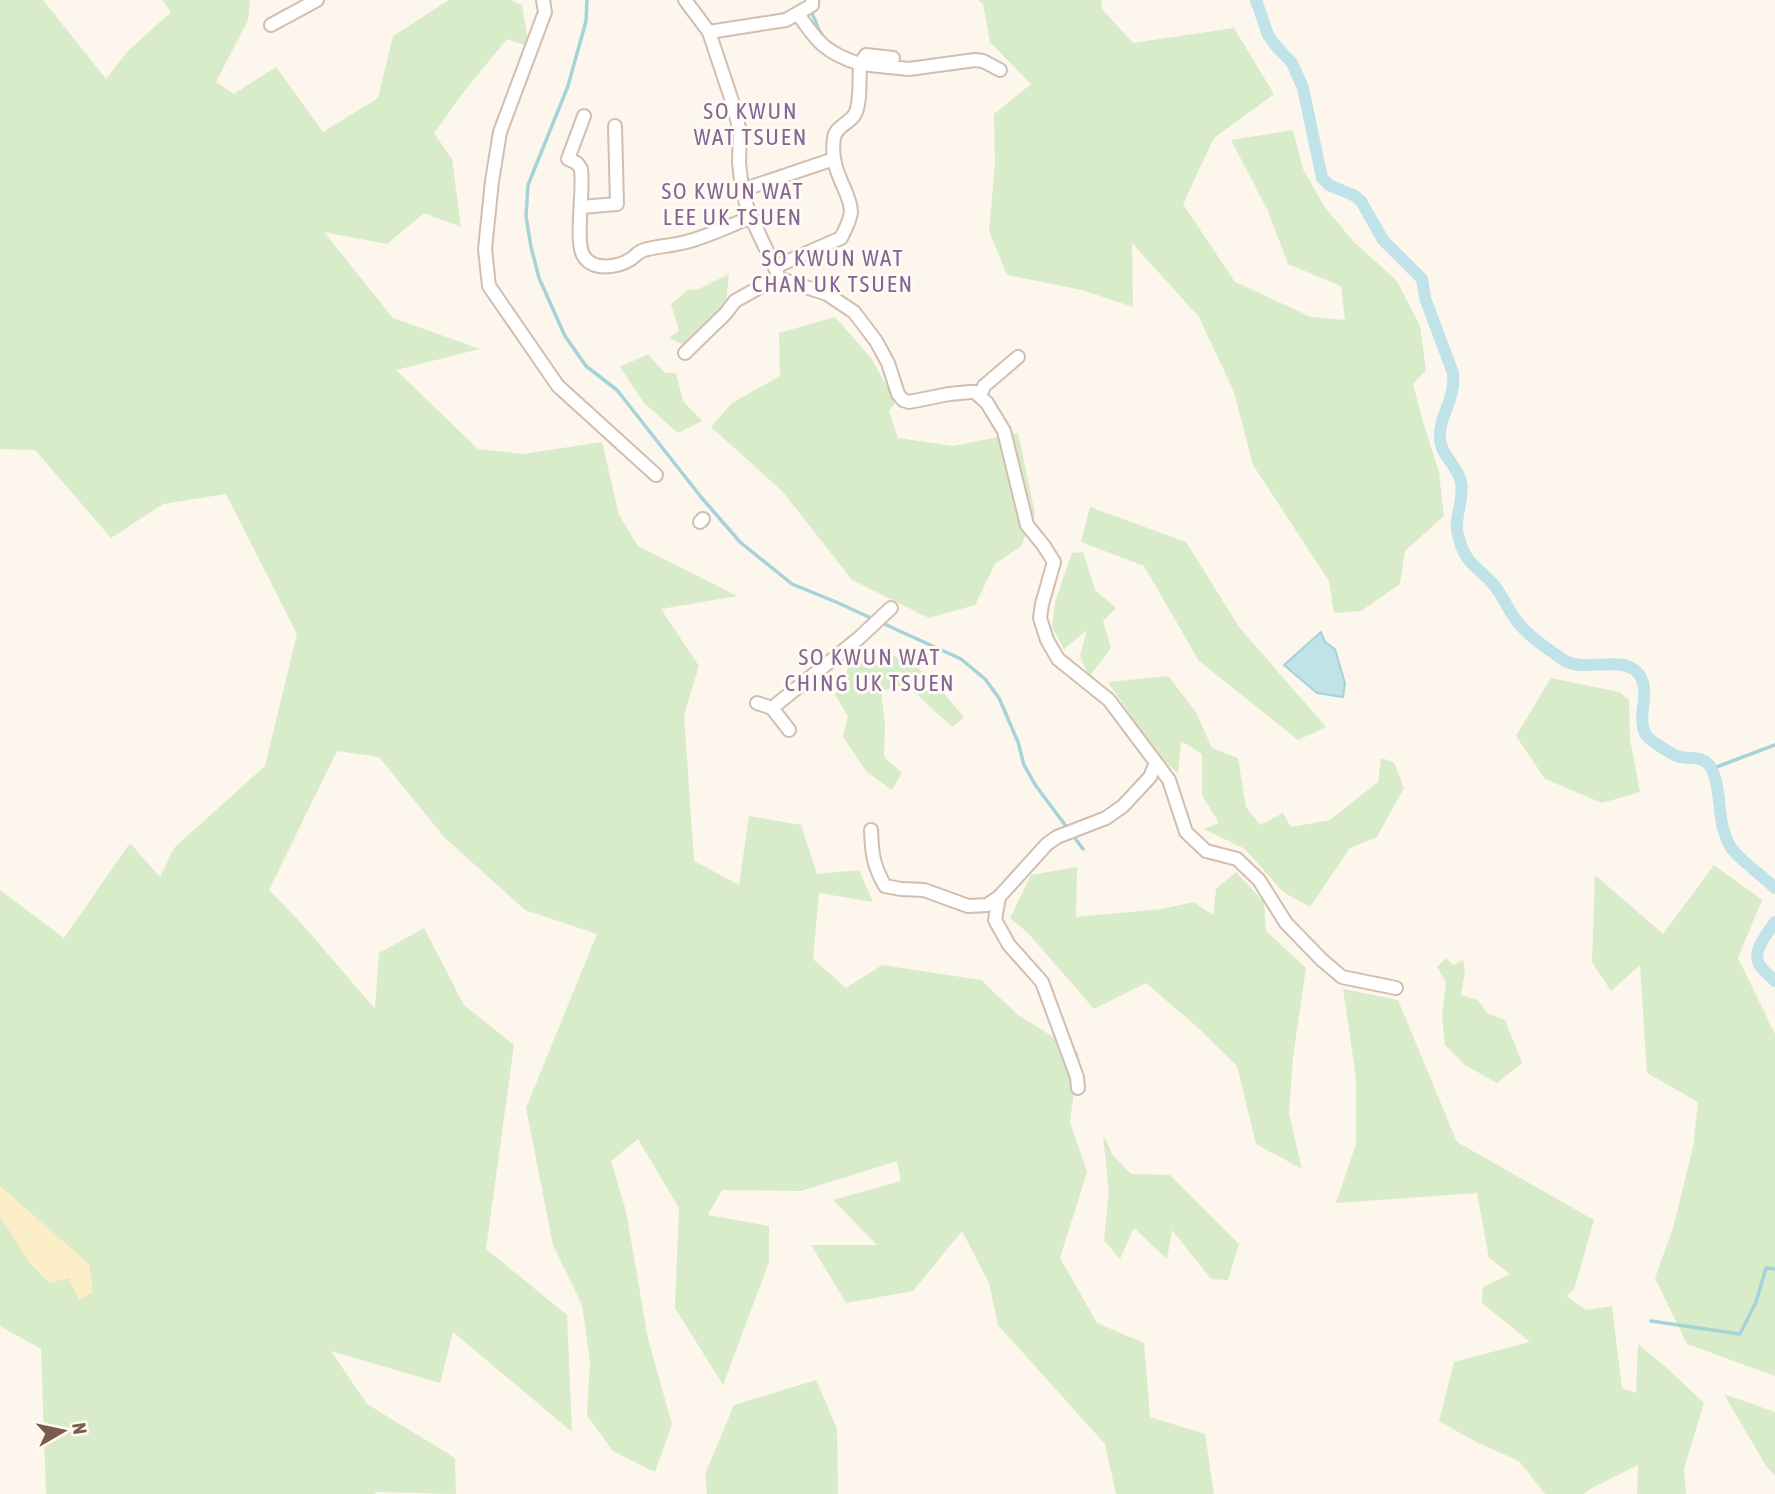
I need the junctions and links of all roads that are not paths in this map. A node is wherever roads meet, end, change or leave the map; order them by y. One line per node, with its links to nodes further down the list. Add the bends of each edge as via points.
1 (317, 0): 5 (street)
2 (543, 0): 20 (street, via 545,12 500,132 485,249 489,285 558,386)
3 (685, 0): 6 (street)
4 (807, 7): 6 (street, via 786,20); 8 (street, via 813,37 842,58)
5 (271, 25)
6 (709, 32): 13 (street, via 740,132)
7 (893, 58): 8 (street)
8 (862, 60): 9 (street, via 909,69 975,60); 12 (street, via 857,107 854,116 835,132)
9 (1000, 70)
10 (584, 116): 14 (street, via 568,159 581,169)
11 (615, 126): 14 (street, via 617,204)
12 (834, 159): 13 (street); 16 (street, via 851,211 841,238)
13 (742, 190): 15 (street)
14 (581, 207): 15 (street, via 580,247 596,266 688,242)
15 (751, 217): 16 (street)
16 (778, 273): 17 (street, via 735,301); 19 (street, via 827,294 854,312 876,341 903,400 970,392)
17 (685, 354)
18 (1018, 357): 19 (street, via 984,386)
19 (980, 396): 25 (street, via 1004,431 1027,524 1054,562 1040,618 1047,640 1058,659 1109,700)
20 (656, 475)
21 (888, 611): 23 (street)
22 (757, 703): 23 (street)
23 (772, 708): 24 (street)
24 (789, 730)
25 (1156, 763): 27 (street, via 1150,777 1123,806 1057,837); 28 (street, via 1169,780 1186,832 1198,845 1237,859 1259,880 1286,923 1342,977)
26 (871, 830): 27 (street, via 876,870 885,886 924,890 968,906 987,905)
27 (999, 897): 29 (street, via 995,920 1009,945 1042,982)
28 (1396, 988)
29 (1078, 1088)

